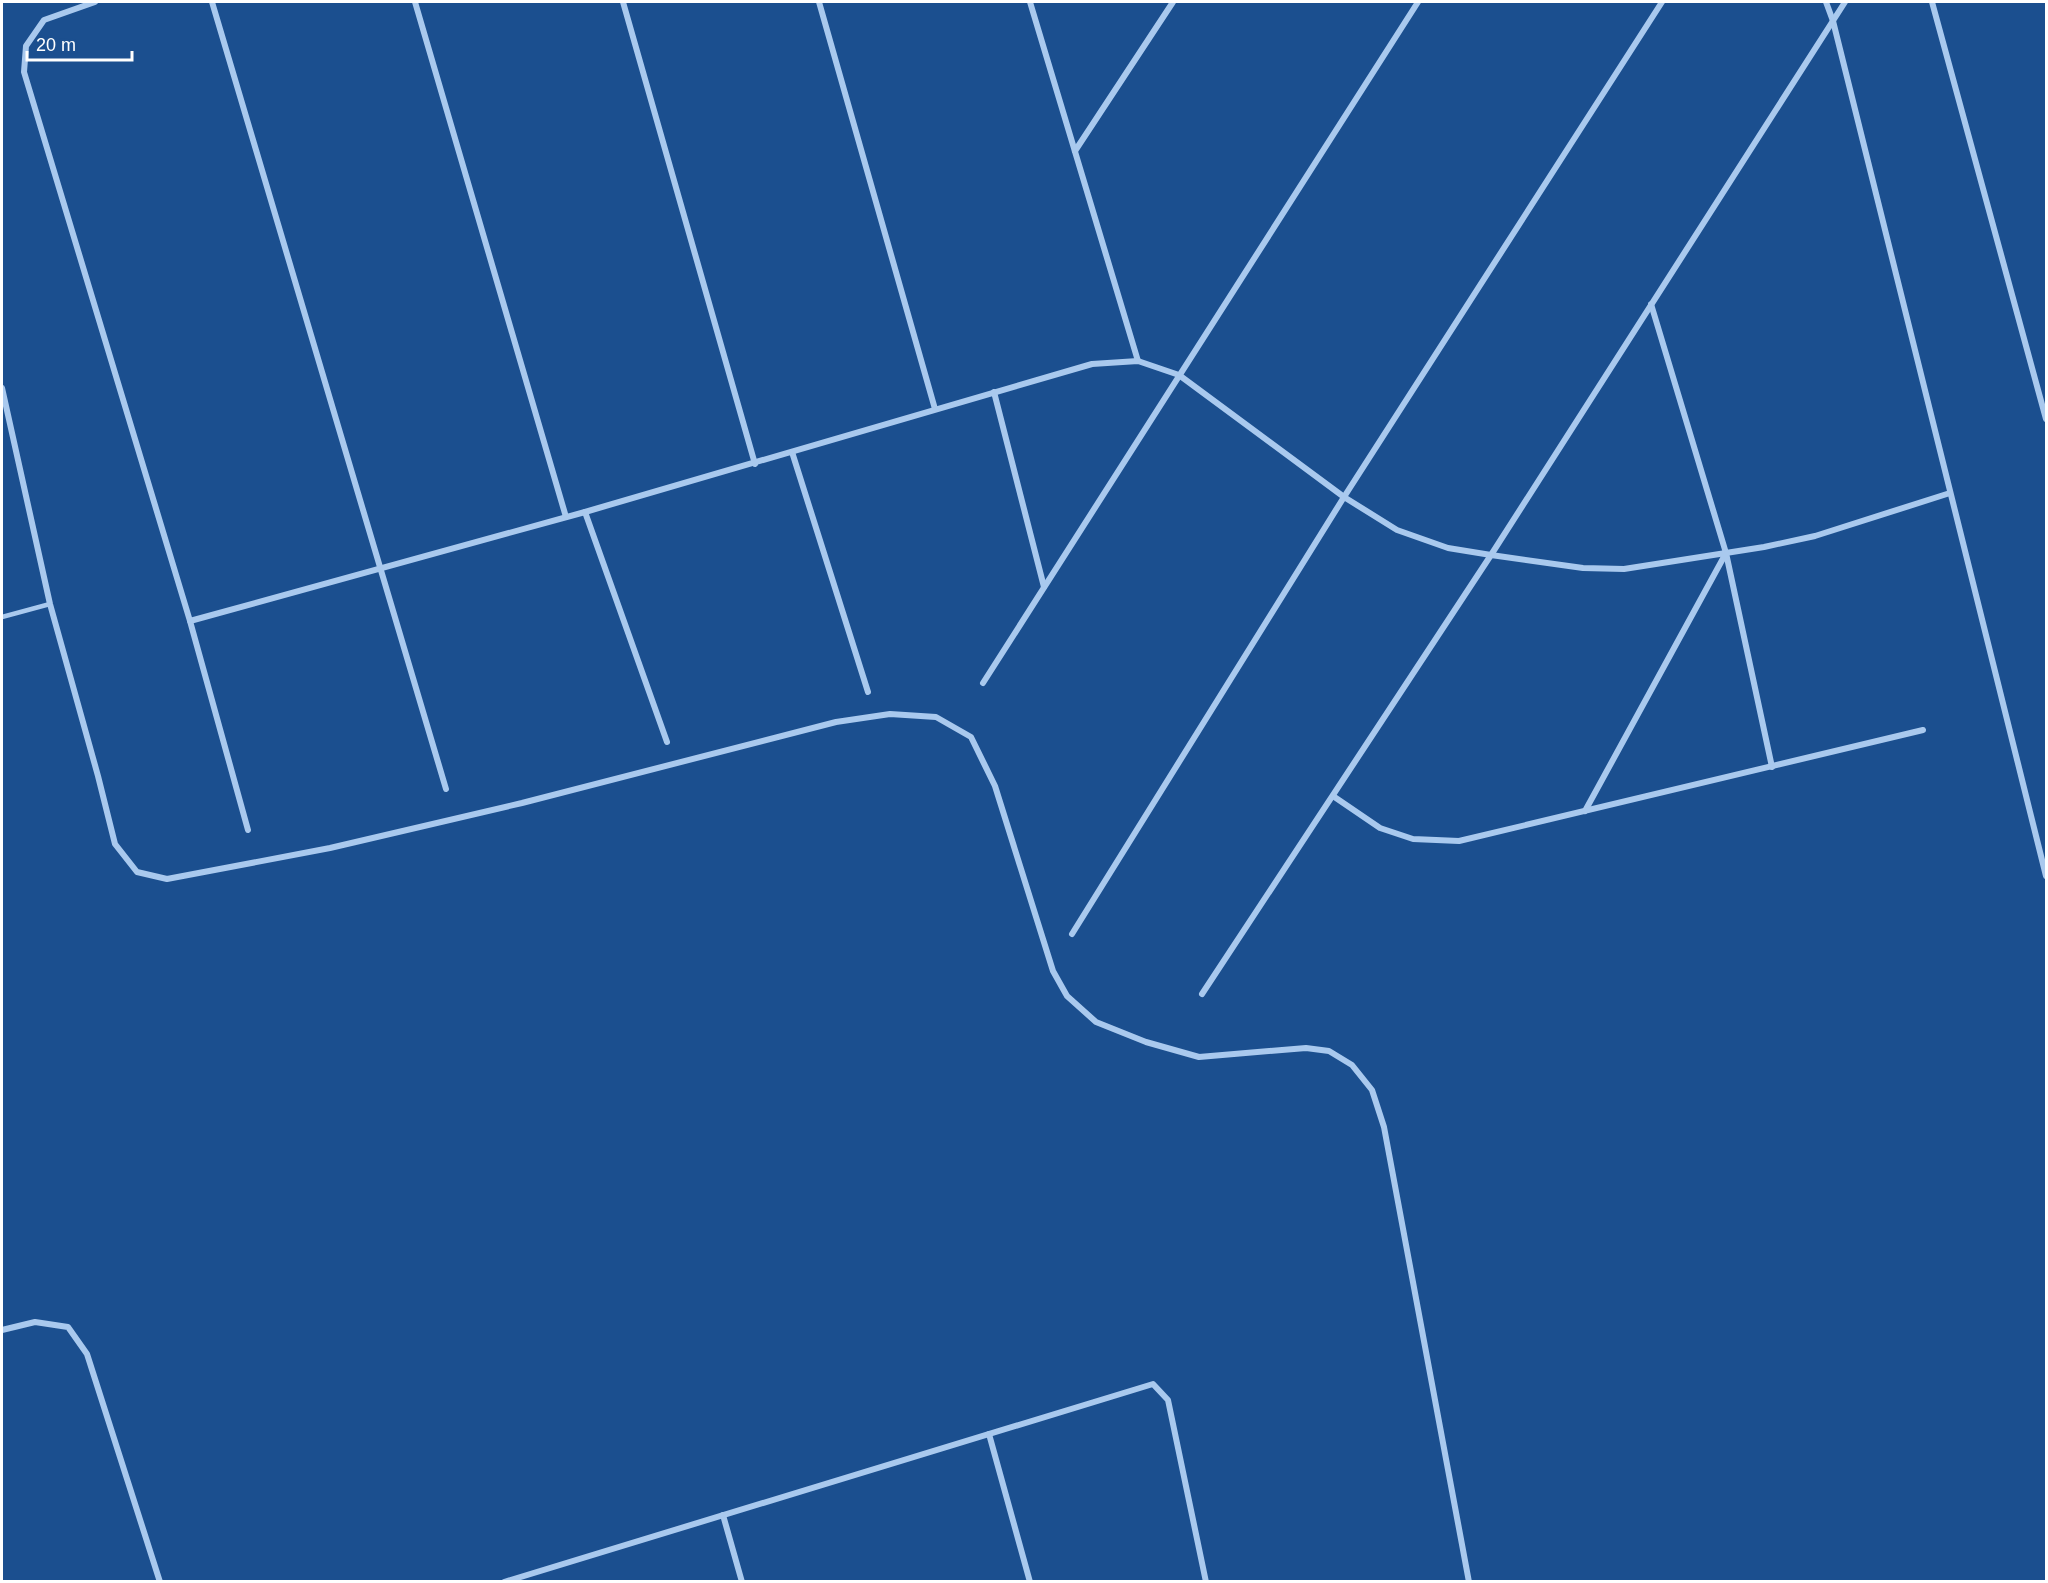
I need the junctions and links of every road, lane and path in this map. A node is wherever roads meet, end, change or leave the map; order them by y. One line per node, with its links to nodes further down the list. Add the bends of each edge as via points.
1 (94, 2): 34 (street, via 44,20 26,46 24,72)
2 (212, 2): 30 (street)
3 (414, 2): 27 (street)
4 (622, 2): 23 (street)
5 (819, 2): 20 (street)
6 (1030, 2): 14 (street)
7 (1173, 2): 14 (street)
8 (1418, 2): 17 (street)
9 (1662, 2): 25 (street)
10 (1826, 2): 13 (street)
11 (1845, 2): 13 (street)
12 (1932, 2): 21 (street)
13 (1833, 21): 15 (street); 24 (street)
14 (1075, 151): 16 (street)
15 (1652, 304): 28 (street); 29 (street)
16 (1138, 361): 17 (street); 19 (street, via 1092,364)
17 (1179, 375): 25 (street); 31 (street)
18 (2, 388): 32 (street)
19 (994, 392): 20 (street); 31 (street)
20 (935, 409): 22 (street)
21 (2046, 419)
22 (792, 452): 23 (street); 36 (street)
23 (755, 464): 26 (street)
24 (1950, 493): 28 (street, via 1815,536); 44 (street)
25 (1344, 497): 29 (street, via 1397,530 1448,548); 45 (street)
26 (585, 512): 27 (street); 38 (street)
27 (566, 517): 30 (street)
28 (1726, 553): 29 (street, via 1624,569 1583,568); 39 (street); 42 (street)
29 (1491, 555): 41 (street)
30 (379, 569): 34 (street); 40 (street)
31 (1044, 587): 35 (street)
32 (50, 604): 33 (lane); 55 (street, via 115,844 137,872 167,879 364,840 522,803 836,722 890,714 936,717 971,737 995,786 1053,971 1067,996 1096,1022 1198,1057 1306,1048 1329,1051 1352,1065 1372,1090 1384,1127)
33 (2, 617)
34 (190, 621): 43 (street)
35 (983, 683)
36 (868, 692)
37 (1923, 730): 39 (street)
38 (667, 742)
39 (1772, 767): 42 (street)
40 (446, 789)
41 (1333, 796): 42 (street, via 1380,828 1413,839 1459,841); 46 (street)
42 (1585, 811)
43 (248, 830)
44 (2046, 876)
45 (1072, 934)
46 (1203, 994)
47 (2, 1330): 50 (street, via 35,1322 68,1327 87,1354)
48 (989, 1434): 49 (street); 53 (street); 54 (street, via 1153,1384 1168,1400)
49 (723, 1515): 51 (street); 52 (street)
50 (160, 1581)
51 (504, 1581)
52 (742, 1581)
53 (1029, 1581)
54 (1206, 1581)
55 (1469, 1581)

